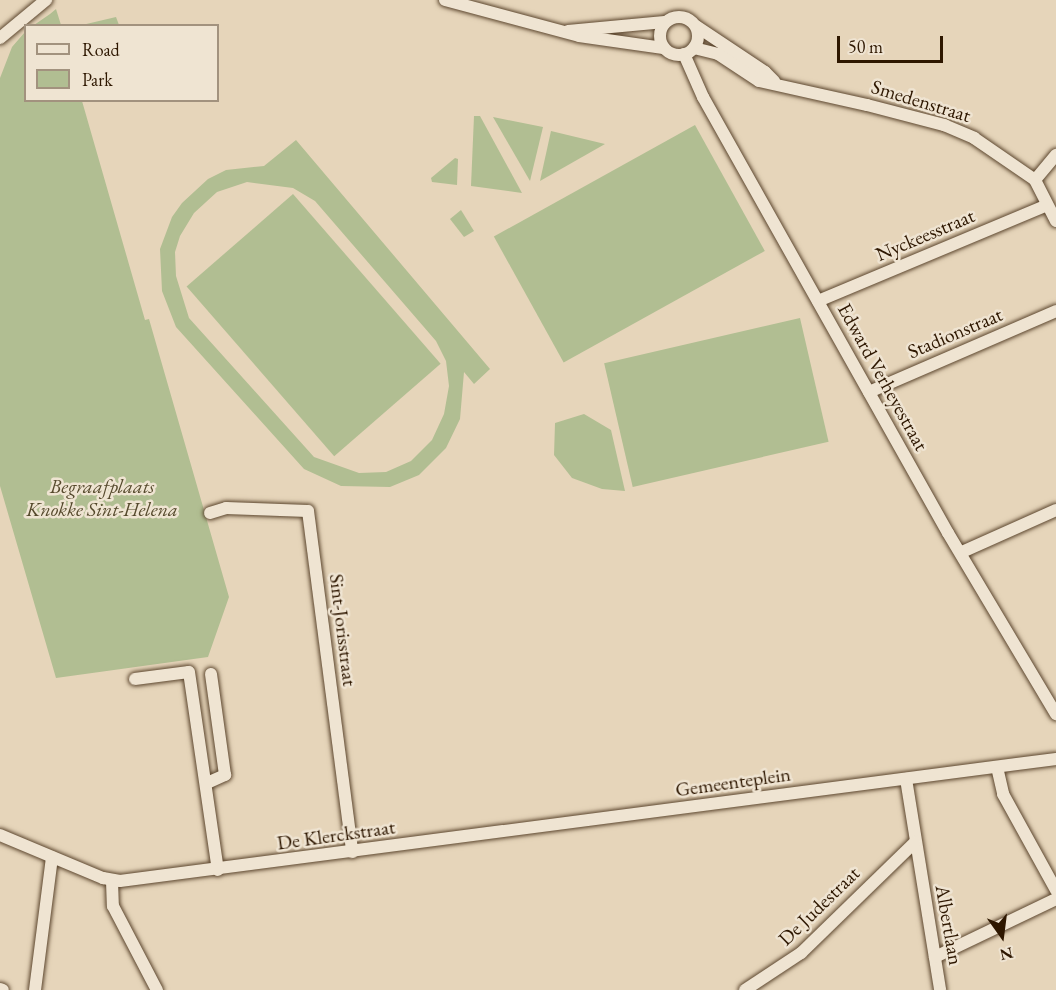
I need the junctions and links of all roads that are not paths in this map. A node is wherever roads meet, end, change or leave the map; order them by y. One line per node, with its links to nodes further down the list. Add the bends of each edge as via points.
1 (46, 0): 6 (street)
2 (446, 0): 5 (street)
3 (665, 22): 4 (street, via 680,16); 5 (street); 7 (street, via 659,37)
4 (696, 26): 8 (street, via 698,38); 9 (street, Smedenstraat)
5 (568, 31): 7 (street)
6 (0, 38)
7 (663, 48): 8 (street, via 672,54)
8 (689, 51): 9 (street, Smedenstraat, via 717,54 748,76); 14 (street, Edward Verheyestraat, via 703,96)
9 (774, 81): 11 (street, Smedenstraat, via 944,125 1003,155)
10 (1056, 155): 11 (street)
11 (1035, 180): 12 (street, Smedenstraat)
12 (1047, 205): 13 (street, Smedenstraat); 14 (street, Nyckeesstraat)
13 (1056, 222)
14 (818, 302): 16 (street, Edward Verheyestraat)
15 (1056, 311): 16 (street, Stadionstraat)
16 (869, 392): 19 (street, Edward Verheyestraat)
17 (1056, 510): 19 (street)
18 (210, 513): 30 (street, Sint-Jorisstraat, via 226,508 308,511)
19 (962, 552): 22 (street, Edward Verheyestraat)
20 (211, 674): 26 (street, via 225,775)
21 (135, 679): 26 (street, via 189,672)
22 (1056, 714)
23 (1052, 759): 24 (street, Gemeenteplein)
24 (997, 767): 25 (street, Gemeenteplein); 34 (street, via 1003,794)
25 (906, 779): 27 (street, Gemeenteplein); 29 (street)
26 (207, 783): 32 (street)
27 (566, 825): 30 (street, De Klerckstraat)
28 (0, 835): 31 (street)
29 (915, 842): 36 (street, Albertlaan); 39 (street, De Judestraat, via 801,953)
30 (352, 852): 32 (street, De Klerckstraat)
31 (52, 857): 33 (street); 37 (street)
32 (218, 870): 33 (street, De Klerckstraat)
33 (112, 881): 38 (street, via 113,906)
34 (1056, 890)
35 (1056, 899): 36 (street)
36 (935, 957): 40 (street, Albertlaan)
37 (35, 990)
38 (157, 990)
39 (745, 990)
40 (940, 990)

